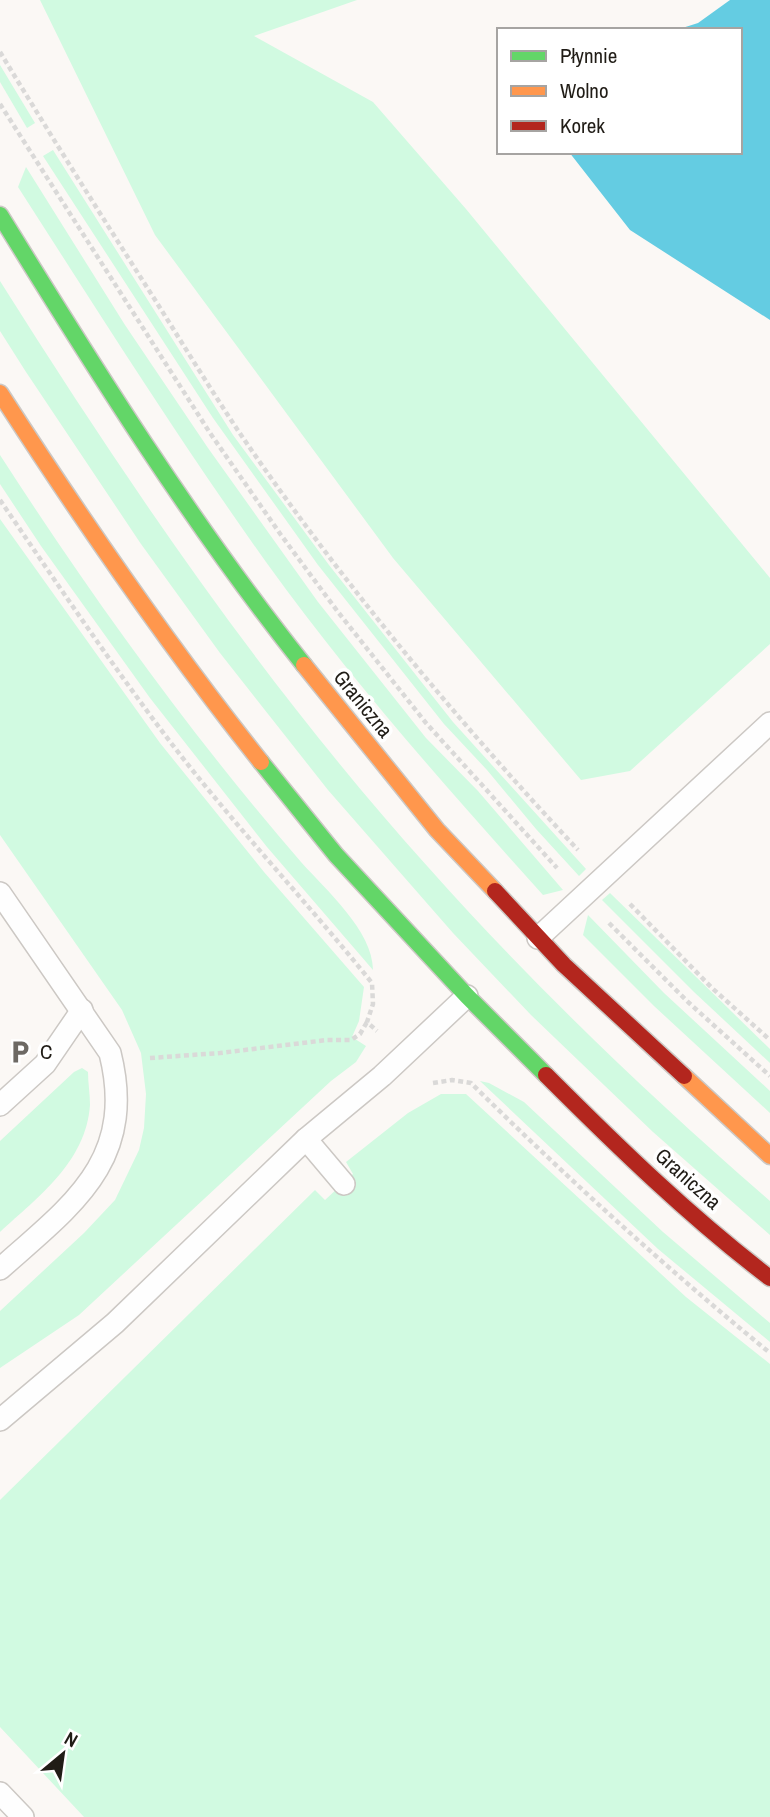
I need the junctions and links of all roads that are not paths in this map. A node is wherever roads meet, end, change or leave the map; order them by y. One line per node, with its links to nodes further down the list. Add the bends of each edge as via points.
1 (0, 215): 5 (main road, Graniczna, via 100,379 260,609 437,830)
2 (0, 393): 6 (main road, Graniczna, via 95,538 210,698 336,855)
3 (770, 723): 5 (lane)
4 (0, 893): 7 (lane)
5 (538, 937): 10 (main road, Graniczna)
6 (467, 996): 9 (lane); 13 (main road, Graniczna, via 597,1125)
7 (82, 1010): 8 (lane, via 45,1064); 12 (lane, via 110,1053 116,1082 110,1145 79,1197)
8 (0, 1105)
9 (306, 1139): 11 (lane); 14 (lane, via 115,1322)
10 (770, 1156)
11 (344, 1184)
12 (0, 1269)
13 (770, 1278)
14 (0, 1420)
15 (0, 1793): 16 (lane)
16 (23, 1817)

